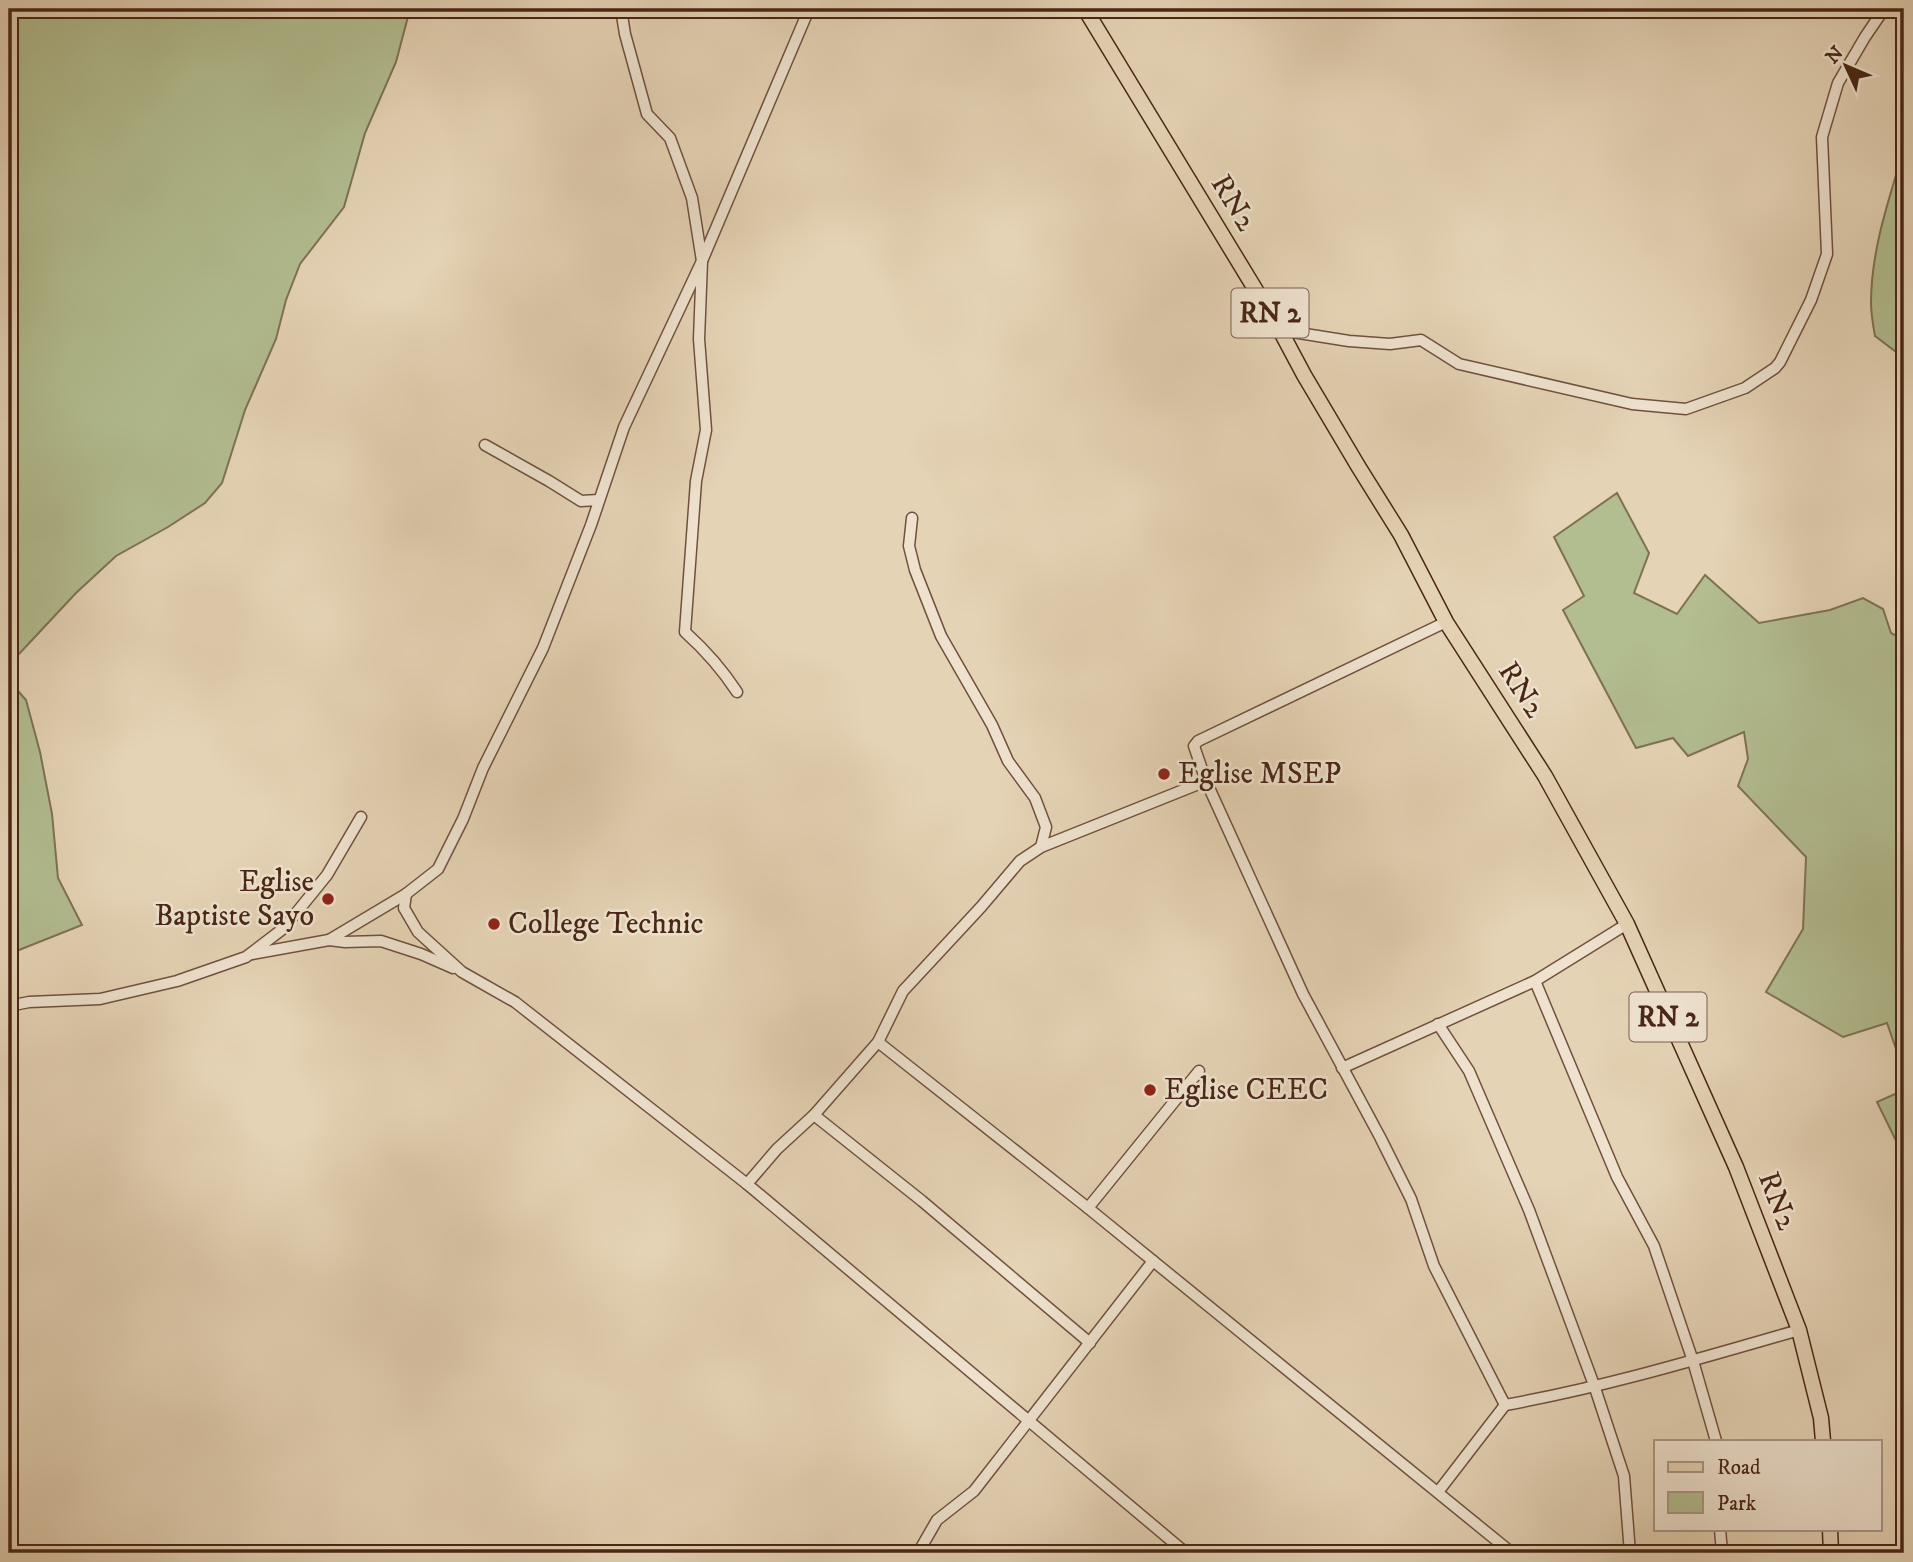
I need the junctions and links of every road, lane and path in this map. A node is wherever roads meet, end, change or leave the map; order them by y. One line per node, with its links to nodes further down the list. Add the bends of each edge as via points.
1 (621, 9): 5 (street, via 647,114 670,138 692,198)
2 (809, 9): 5 (street)
3 (1085, 9): 6 (main road, RN2 / RN 2)
4 (1884, 9): 6 (street, via 1838,83 1822,138 1828,249 1811,300 1780,362 1745,388 1686,409 1632,404 1459,364 1421,340 1390,344)
5 (702, 261): 8 (street, via 624,427); 11 (street, via 699,339 706,430 696,481 685,632)
6 (1280, 330): 10 (main road, RN2 / RN 2, via 1401,535)
7 (485, 445): 8 (street, via 581,501)
8 (599, 500): 15 (street, via 543,648 482,768 463,819 438,869)
9 (912, 518): 14 (street, via 909,546 941,636 1008,761 1035,798 1046,827)
10 (1446, 622): 12 (street, via 1198,741 1194,746); 16 (main road, RN2 / RN 2, via 1545,776)
11 (737, 692)
12 (1206, 781): 14 (street); 24 (street, via 1303,994)
13 (361, 817): 18 (street, via 327,875 293,917)
14 (1041, 847): 23 (street, via 1020,861 903,991)
15 (406, 894): 17 (street); 19 (street, via 404,908 418,932)
16 (1627, 924): 20 (street); 30 (main road, RN2 / RN 2, via 1736,1167)
17 (328, 940): 18 (street); 19 (street, via 381,941)
18 (248, 955): 21 (street, via 177,981 100,999)
19 (462, 972): 27 (street, via 514,1002)
20 (1535, 981): 22 (street); 32 (street, via 1617,1177 1654,1246)
21 (9, 1006)
22 (1438, 1024): 24 (street); 33 (street, via 1469,1071 1513,1172)
23 (878, 1042): 26 (street); 28 (street)
24 (1342, 1068): 34 (street, via 1411,1199 1434,1266)
25 (1199, 1071): 28 (street)
26 (814, 1115): 27 (street); 31 (street)
27 (747, 1184): 35 (street)
28 (1088, 1208): 29 (street)
29 (1153, 1261): 31 (street); 38 (street)
30 (1799, 1329): 32 (street); 37 (main road, RN2 / RN 2)
31 (1090, 1343): 35 (street)
32 (1693, 1361): 33 (street); 36 (street)
33 (1594, 1385): 34 (street); 44 (street, via 1624,1476)
34 (1505, 1405): 38 (street)
35 (1029, 1420): 41 (street, via 974,1491 937,1520); 42 (street)
36 (1716, 1440)
37 (1823, 1440)
38 (1438, 1492): 43 (street)
39 (1720, 1530): 45 (street)
40 (1830, 1530): 46 (main road)
41 (918, 1553)
42 (1186, 1553)
43 (1512, 1553)
44 (1630, 1553)
45 (1722, 1553)
46 (1831, 1553)

